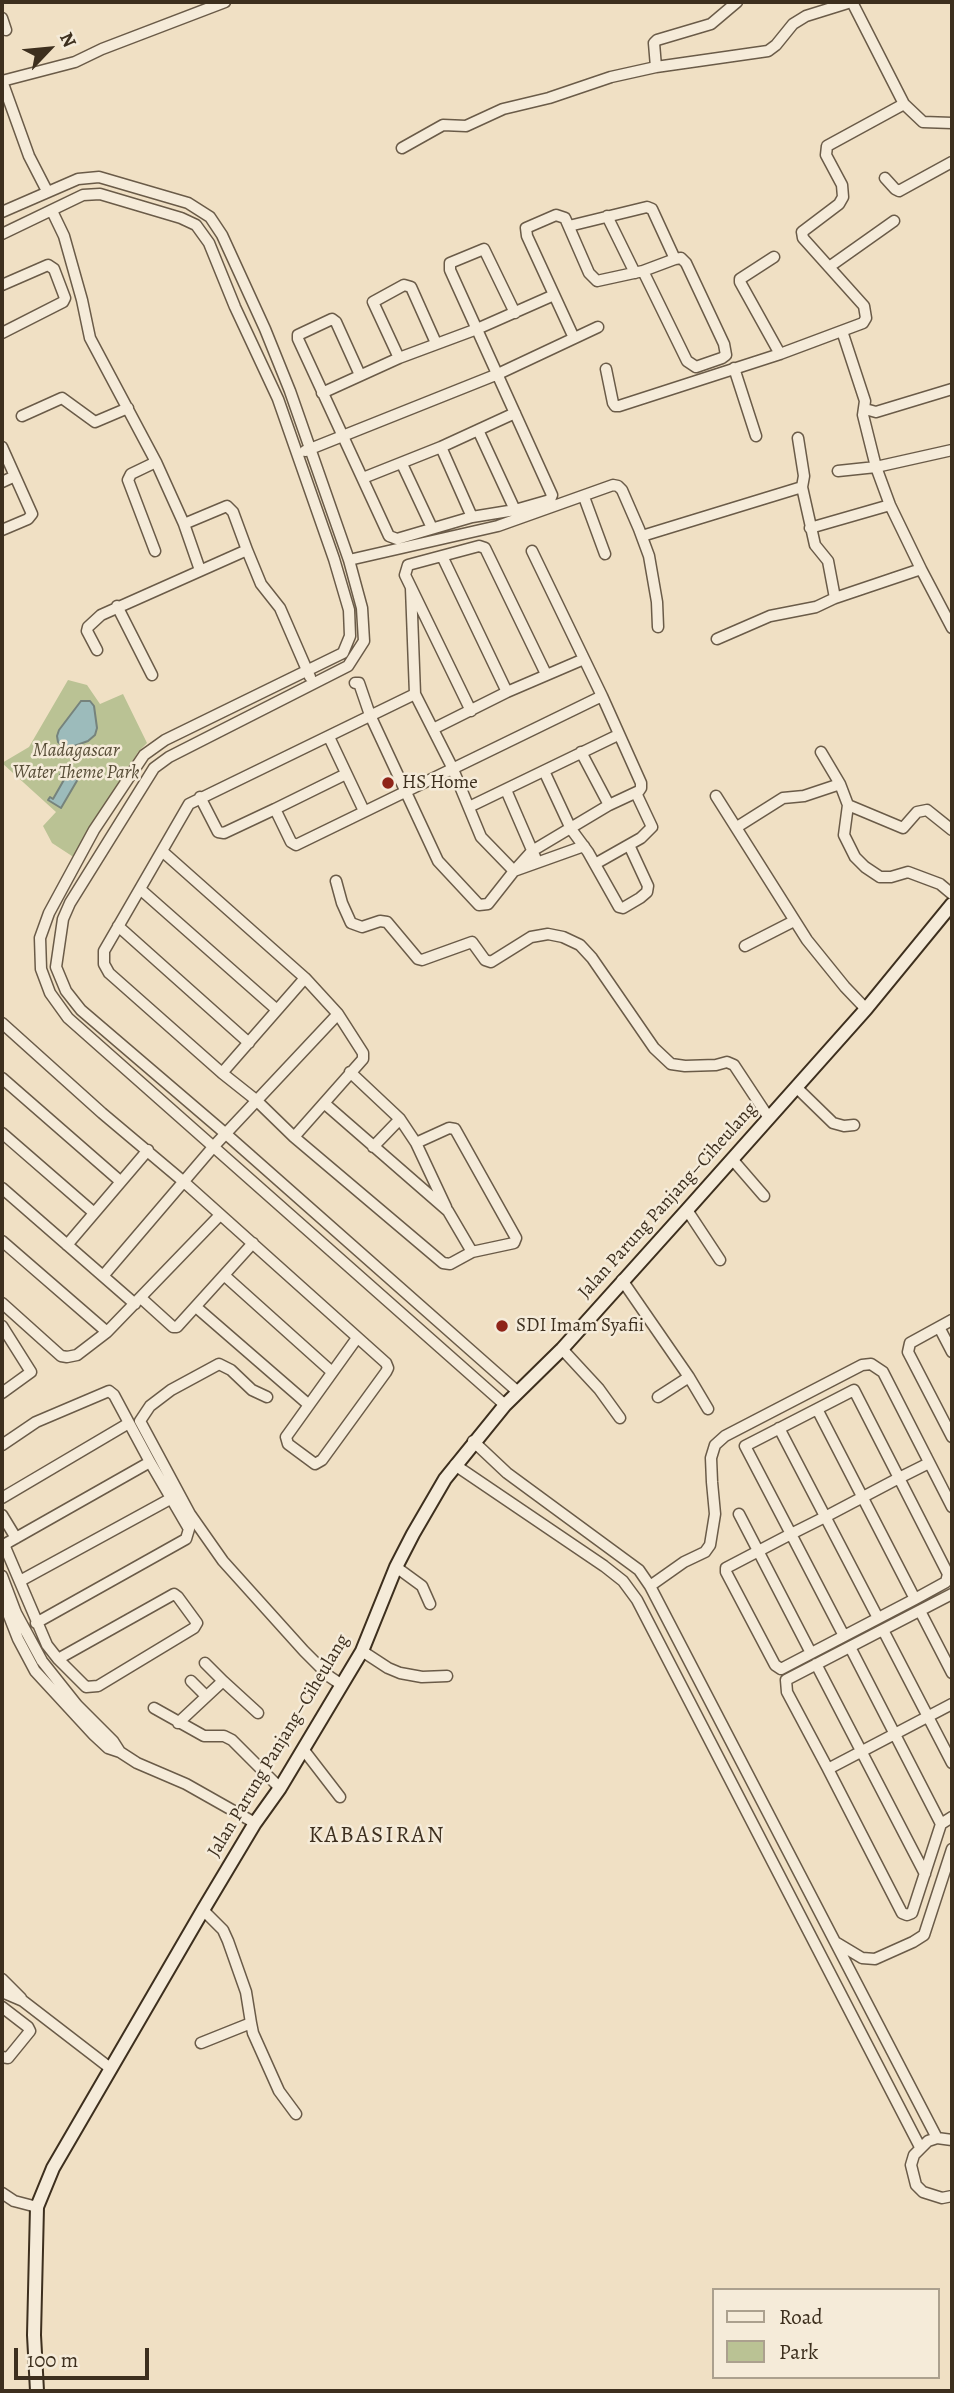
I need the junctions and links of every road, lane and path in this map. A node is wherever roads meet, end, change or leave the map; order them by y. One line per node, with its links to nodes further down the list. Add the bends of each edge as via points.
1 (225, 2): 7 (street, via 75,62)
2 (737, 2): 6 (street, via 711,24 654,43)
3 (851, 2): 6 (street, via 806,16 768,51); 8 (street)
4 (2, 18): 5 (street)
5 (6, 30)
6 (656, 67): 10 (street, via 503,109 466,126 443,125)
7 (2, 81): 13 (street)
8 (904, 104): 9 (street, via 923,122); 22 (street, via 827,146 826,155 842,185 843,197 802,235)
9 (952, 123)
10 (402, 148)
11 (952, 162): 12 (street, via 899,191)
12 (885, 178)
13 (47, 191): 15 (street); 51 (street, via 78,179 99,177 188,203 210,217 265,329)
14 (52, 211): 19 (street); 41 (street, via 64,236 87,330); 53 (street, via 83,195 100,194 196,225 209,243 278,399)
15 (2, 212)
16 (607, 216): 18 (street); 21 (street, via 650,208); 23 (street)
17 (894, 221): 22 (street)
18 (569, 226): 23 (street, via 594,279); 25 (street, via 565,218 556,215 526,230)
19 (2, 234)
20 (774, 257): 33 (street, via 740,282)
21 (675, 259): 23 (street); 23 (street, via 686,263 726,352 696,368 687,361)
22 (829, 267): 29 (street, via 866,311 863,323)
23 (639, 272)
24 (2, 285): 30 (street, via 48,265 54,269 65,298)
25 (554, 295): 26 (street); 31 (street)
26 (515, 313): 28 (street); 28 (street, via 481,248 449,266)
27 (598, 327): 31 (street)
28 (477, 329): 32 (street); 37 (street)
29 (842, 331): 33 (street); 42 (street)
30 (2, 333)
31 (573, 338): 37 (street)
32 (436, 343): 34 (street); 34 (street, via 411,287 404,285 373,302)
33 (780, 354): 35 (street)
34 (399, 358): 38 (street)
35 (734, 368): 36 (street, via 615,406); 47 (street)
36 (606, 369)
37 (498, 374): 43 (street); 46 (street)
38 (360, 375): 40 (street); 40 (street, via 336,322 329,320 300,332 298,339)
39 (952, 389): 42 (street, via 876,412)
40 (322, 393): 46 (street)
41 (128, 408): 44 (street, via 95,422 62,398); 54 (street)
42 (865, 409): 56 (street)
43 (515, 413): 45 (street); 64 (street, via 552,495 550,500)
44 (22, 416)
45 (478, 430): 50 (street); 64 (street)
46 (341, 436): 51 (street); 59 (street)
47 (755, 436)
48 (798, 438): 61 (street)
49 (2, 447): 58 (street)
50 (441, 447): 55 (street); 65 (street)
51 (311, 449): 53 (street); 76 (street)
52 (952, 450): 56 (street)
53 (297, 454): 86 (street, via 348,610 349,636)
54 (156, 462): 66 (street); 72 (street, via 128,480)
55 (402, 464): 59 (street); 67 (street)
56 (876, 467): 57 (street); 63 (street)
57 (838, 471)
58 (15, 476): 60 (street); 69 (street, via 32,514)
59 (363, 478): 67 (street, via 389,536 397,539)
60 (2, 482)
61 (802, 487): 68 (street); 70 (street)
62 (583, 497): 70 (street, via 618,486); 74 (street); 76 (street, via 498,526)
63 (890, 505): 68 (street); 77 (street)
64 (514, 510): 65 (street)
65 (472, 517): 67 (street)
66 (184, 524): 71 (street, via 227,506); 78 (street)
67 (432, 528)
68 (810, 528): 80 (street, via 817,549 828,561)
69 (2, 530)
70 (642, 536): 82 (street, via 654,578)
71 (247, 550): 78 (street); 89 (street, via 261,584 280,608)
72 (155, 551)
73 (532, 551): 87 (street)
74 (606, 554)
75 (442, 556): 79 (street, via 408,565 405,575); 91 (street, via 485,548); 93 (street)
76 (349, 560): 88 (street, via 362,608 364,641)
77 (921, 569): 80 (street); 83 (street)
78 (200, 570): 81 (street)
79 (411, 588): 94 (street); 96 (street)
80 (835, 598): 84 (street, via 816,607 770,616)
81 (117, 606): 85 (street, via 88,627); 90 (street)
82 (658, 627)
83 (952, 628)
84 (717, 639)
85 (97, 650)
86 (343, 653): 88 (street); 89 (street)
87 (584, 659): 91 (street); 95 (street)
88 (348, 666): 92 (street); 97 (street)
89 (308, 672): 92 (street); 153 (street, via 164,740 144,755 58,893 40,938 41,968 50,993 68,1018)
90 (152, 674)
91 (546, 674): 93 (street)
92 (313, 683): 150 (street, via 154,768 70,903 59,935 56,967 81,1010)
93 (507, 692): 96 (street)
94 (415, 694): 97 (street); 98 (street)
95 (601, 696): 99 (street); 103 (street)
96 (471, 711): 98 (street)
97 (370, 715): 100 (street); 108 (street)
98 (433, 729): 103 (street)
99 (618, 735): 102 (street); 109 (street, via 641,783)
100 (329, 737): 105 (street); 111 (street)
101 (821, 751): 106 (street)
102 (581, 752): 104 (street); 112 (street)
103 (452, 767): 108 (street); 114 (street)
104 (544, 771): 107 (street); 118 (street)
105 (346, 774): 115 (street); 116 (street)
106 (840, 784): 113 (street); 117 (street, via 783,798)
107 (506, 790): 114 (street); 123 (street)
108 (407, 792): 116 (street); 126 (street, via 438,861 480,905 488,904)
109 (636, 793): 112 (street); 120 (street, via 652,827)
110 (716, 796): 117 (street)
111 (200, 797): 115 (street, via 221,833); 122 (street, via 189,804)
112 (609, 805): 118 (street)
113 (848, 805): 119 (street, via 900,828 927,810); 129 (street, via 844,835 865,867 880,877 908,872 940,884)
114 (469, 807): 126 (street, via 481,837)
115 (275, 809): 116 (street, via 296,845)
116 (364, 811)
117 (737, 827): 131 (street)
118 (571, 829): 121 (street); 123 (street)
119 (952, 830)
120 (629, 845): 125 (street); 125 (street, via 648,886 647,892 626,907 619,907)
121 (584, 846): 124 (street); 125 (street)
122 (162, 851): 128 (street); 134 (street)
123 (533, 851): 124 (street); 126 (street)
124 (538, 862): 126 (street)
125 (595, 864)
126 (514, 870)
127 (336, 881): 146 (street, via 351,923 362,927 387,922 418,959 472,942 491,962 540,935 563,937 580,946 654,1048 678,1065 734,1065)
128 (140, 889): 132 (street); 136 (street)
129 (952, 894)
130 (952, 904): 135 (street, Jalan Parung Panjang–Ciheulang)
131 (794, 921): 133 (street); 135 (street)
132 (118, 926): 139 (street); 141 (street, via 104,951 109,973)
133 (745, 946)
134 (305, 978): 136 (street); 137 (street)
135 (866, 1009): 143 (street, Jalan Parung Panjang–Ciheulang)
136 (277, 1010): 139 (street)
137 (338, 1014): 140 (street, via 364,1055); 144 (street)
138 (2, 1023): 155 (street)
139 (249, 1043): 141 (street)
140 (350, 1072): 145 (street); 147 (street)
141 (222, 1073): 144 (street)
142 (2, 1078): 157 (street)
143 (796, 1087): 146 (street, Jalan Parung Panjang–Ciheulang); 148 (street, via 834,1123)
144 (256, 1100): 150 (street); 151 (street)
145 (324, 1103): 151 (street); 154 (street)
146 (769, 1118): 156 (street, Jalan Parung Panjang–Ciheulang)
147 (400, 1119): 152 (street); 154 (street)
148 (854, 1125)
149 (2, 1133): 163 (street)
150 (226, 1134): 153 (street); 186 (street)
151 (294, 1137): 168 (street, via 443,1264 450,1265)
152 (416, 1143): 161 (street); 168 (street, via 456,1129 516,1238 514,1243)
153 (214, 1146): 158 (street); 191 (street)
154 (373, 1147): 161 (street)
155 (148, 1150): 157 (street); 158 (street)
156 (732, 1159): 160 (street); 162 (street, Jalan Parung Panjang–Ciheulang)
157 (120, 1181): 163 (street)
158 (184, 1182): 164 (street); 170 (street)
159 (2, 1188): 167 (street)
160 (764, 1196)
161 (448, 1210): 168 (street)
162 (688, 1210): 169 (street); 172 (street, Jalan Parung Panjang–Ciheulang)
163 (93, 1212): 167 (street)
164 (220, 1215): 166 (street); 173 (street)
165 (2, 1241): 179 (street)
166 (253, 1243): 171 (street); 181 (street)
167 (67, 1245): 170 (street)
168 (472, 1252)
169 (720, 1260)
170 (103, 1276): 173 (street)
171 (225, 1276): 175 (street); 184 (street)
172 (622, 1280): 182 (street, Jalan Parung Panjang–Ciheulang); 185 (street)
173 (138, 1301): 175 (street, via 173,1327); 179 (street)
174 (2, 1303): 179 (street, via 61,1356 77,1355)
175 (196, 1307): 190 (street)
176 (952, 1320): 178 (street)
177 (2, 1326): 180 (street)
178 (939, 1327): 183 (street); 197 (street, via 910,1343 908,1352)
179 (107, 1332)
180 (6, 1338): 187 (street, via 31,1372)
181 (357, 1338): 184 (street); 190 (street, via 388,1368 316,1464 286,1441)
182 (562, 1349): 186 (street, Jalan Parung Panjang–Ciheulang); 194 (street)
183 (952, 1352)
184 (332, 1372): 190 (street)
185 (689, 1377): 189 (street); 192 (street)
186 (518, 1392): 191 (street, Jalan Parung Panjang–Ciheulang)
187 (2, 1393)
188 (267, 1397): 237 (street, via 219,1364 171,1390 150,1406 140,1421 190,1514 223,1561 304,1651)
189 (658, 1397)
190 (309, 1405)
191 (505, 1405): 198 (street, Jalan Parung Panjang–Ciheulang)
192 (708, 1409)
193 (817, 1409): 196 (street); 203 (street, via 853,1390); 204 (street)
194 (620, 1418)
195 (130, 1423): 199 (street, via 109,1391 36,1422); 200 (street); 205 (street)
196 (779, 1428): 210 (street); 211 (street, via 745,1446)
197 (952, 1435)
198 (473, 1441): 202 (street, Jalan Parung Panjang–Ciheulang); 217 (street, via 507,1473 639,1570)
199 (2, 1445)
200 (150, 1462): 206 (street); 212 (street)
201 (929, 1463): 203 (street); 207 (street); 217 (street, via 883,1372 872,1364 862,1365 715,1445 710,1545)
202 (455, 1465): 214 (street, Jalan Parung Panjang–Ciheulang); 270 (street, via 604,1566 637,1600)
203 (899, 1478): 204 (street); 220 (street, via 948,1574 946,1582)
204 (863, 1497): 210 (street); 220 (street)
205 (2, 1498)
206 (172, 1498): 216 (street); 224 (street, via 189,1529 186,1539)
207 (952, 1507)
208 (739, 1514): 213 (street)
209 (2, 1515): 212 (street)
210 (825, 1517): 211 (street); 223 (street)
211 (791, 1534): 213 (street); 226 (street)
212 (16, 1538): 216 (street, via 5,1547)
213 (758, 1551): 229 (street); 229 (street, via 726,1568 726,1573 777,1667)
214 (396, 1567): 221 (street, via 422,1586); 228 (street, Jalan Parung Panjang–Ciheulang)
215 (2, 1576): 246 (street, via 42,1661)
216 (20, 1581): 224 (street)
217 (650, 1586): 258 (street)
218 (952, 1594): 222 (street)
219 (2, 1598): 246 (street, via 35,1671 94,1735)
220 (915, 1599): 223 (street)
221 (430, 1604)
222 (920, 1611): 225 (street); 233 (street)
223 (878, 1618): 226 (street)
224 (36, 1623): 230 (street)
225 (883, 1630): 227 (street); 242 (street)
226 (844, 1636): 229 (street)
227 (850, 1647): 232 (street); 244 (street)
228 (362, 1651): 234 (street, via 400,1673); 237 (street, Jalan Parung Panjang–Ciheulang)
229 (811, 1653)
230 (58, 1659): 230 (street, via 173,1594 197,1623 98,1686 86,1687)
231 (205, 1663): 236 (street)
232 (816, 1664): 247 (street); 249 (street, via 786,1680 786,1685)
233 (952, 1673)
234 (447, 1676)
235 (191, 1681): 238 (street)
236 (223, 1681): 238 (street); 241 (street)
237 (342, 1685): 245 (street, Jalan Parung Panjang–Ciheulang)
238 (205, 1695): 243 (street)
239 (952, 1704): 242 (street)
240 (154, 1708): 243 (street)
241 (258, 1713)
242 (929, 1717): 244 (street); 248 (street)
243 (178, 1723): 250 (street, via 204,1736 232,1740)
244 (895, 1734): 247 (street); 254 (street)
245 (303, 1749): 250 (street, Jalan Parung Panjang–Ciheulang); 251 (street)
246 (120, 1752): 253 (street)
247 (861, 1752): 249 (street); 256 (street)
248 (952, 1763)
249 (828, 1769): 256 (street, via 902,1913 912,1913)
250 (280, 1788): 253 (street, Jalan Parung Panjang–Ciheulang)
251 (340, 1797)
252 (952, 1817): 254 (street)
253 (255, 1823): 257 (street, Jalan Parung Panjang–Ciheulang)
254 (941, 1824): 256 (street)
255 (952, 1849): 258 (street, via 924,1935 875,1959 862,1958)
256 (925, 1874)
257 (202, 1910): 263 (street, via 228,1941 246,1992); 266 (street, Jalan Parung Panjang–Ciheulang)
258 (836, 1943): 268 (street)
259 (2, 1979): 261 (street)
260 (2, 1992): 261 (street)
261 (23, 2001): 266 (street)
262 (2, 2007): 265 (street, via 30,2031 8,2058)
263 (251, 2023): 264 (street); 267 (street, via 279,2091)
264 (201, 2043)
265 (2, 2057)
266 (110, 2068): 273 (street, Jalan Parung Panjang–Ciheulang, via 53,2168)
267 (296, 2114)
268 (937, 2138): 269 (street); 270 (street)
269 (952, 2140)
270 (919, 2147): 272 (street, via 911,2165 916,2185 932,2197)
271 (2, 2193): 273 (street)
272 (952, 2196)
273 (37, 2207): 274 (street, Jalan Parung Panjang–Ciheulang)
274 (37, 2391)

